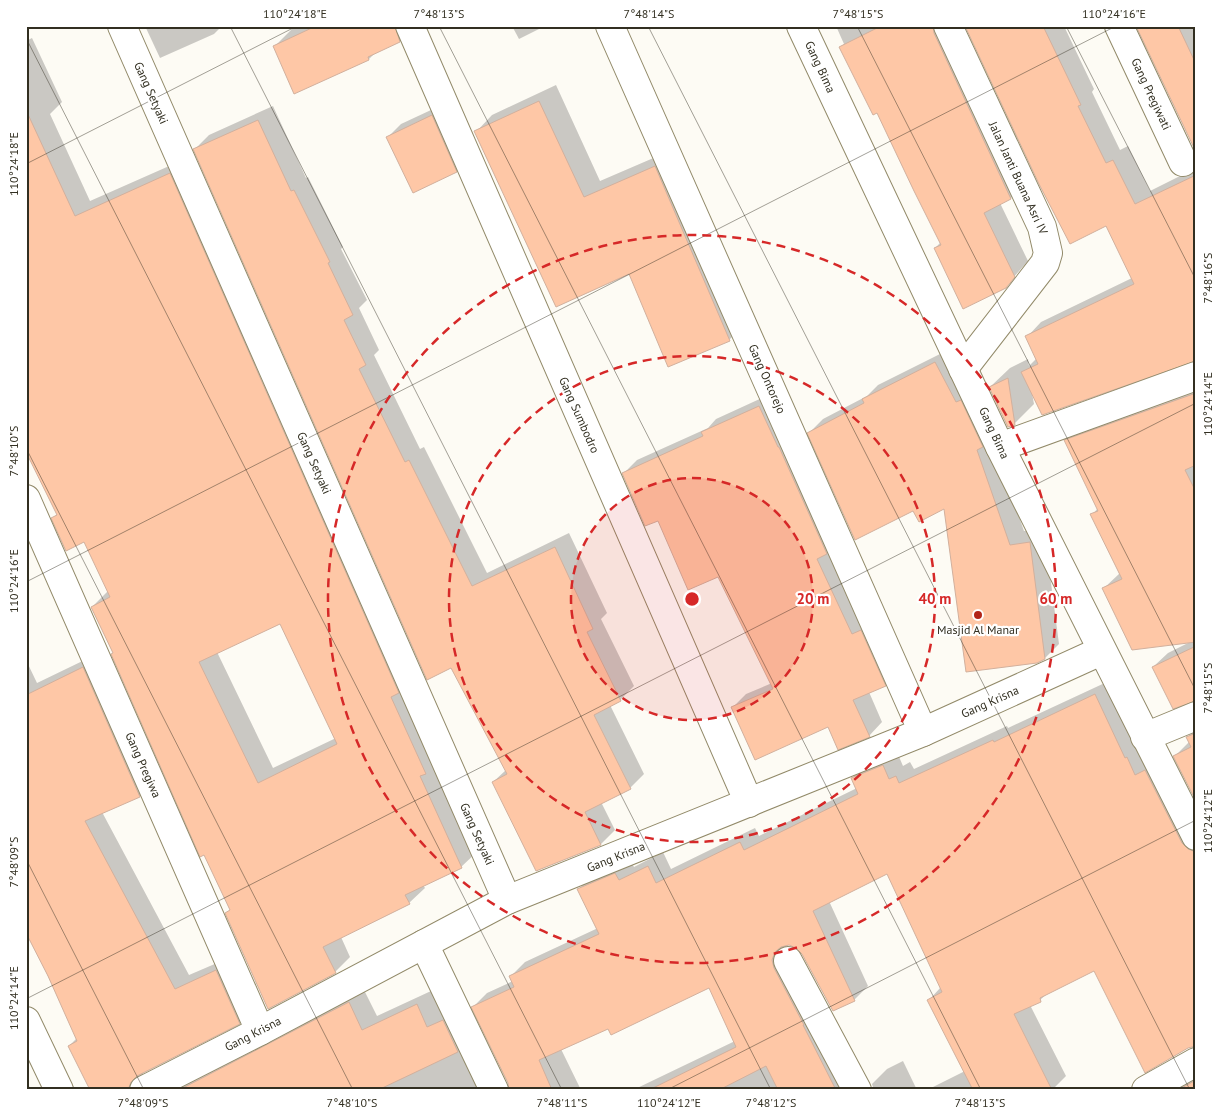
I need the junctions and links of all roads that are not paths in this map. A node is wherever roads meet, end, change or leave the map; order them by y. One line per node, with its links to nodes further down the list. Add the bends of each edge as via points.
1 (122, 26): 18 (street, Gang Setyaki)
2 (410, 26): 16 (street, Gang Sumbodro)
3 (610, 26): 14 (street, Gang Ontorejo)
4 (801, 26): 8 (street, Gang Bima)
5 (948, 26): 8 (street, Jalan Janti Buana Asri IV, via 1042,227 1048,253 1045,263)
6 (1119, 26): 7 (street, Gang Pregiwati)
7 (1184, 162)
8 (963, 369): 10 (street, Gang Bima)
9 (1196, 376): 10 (street)
10 (1000, 447): 12 (street, Gang Bima)
11 (26, 499): 22 (street, Gang Pregiwa)
12 (1102, 652): 14 (street, Gang Krisna); 15 (street, Gang Bima)
13 (1196, 716): 15 (street)
14 (923, 732): 16 (street, Gang Krisna)
15 (1145, 737): 17 (street, Gang Bima)
16 (749, 803): 18 (street, Gang Krisna)
17 (1196, 836)
18 (507, 900): 19 (street, Gang Krisna)
19 (424, 944): 22 (street, Gang Krisna); 26 (street)
20 (788, 962): 27 (street)
21 (26, 1021): 24 (street)
22 (260, 1031): 25 (street, Gang Krisna)
23 (1196, 1062): 28 (street)
24 (59, 1090)
25 (144, 1090)
26 (494, 1090)
27 (857, 1090)
28 (1146, 1090)

